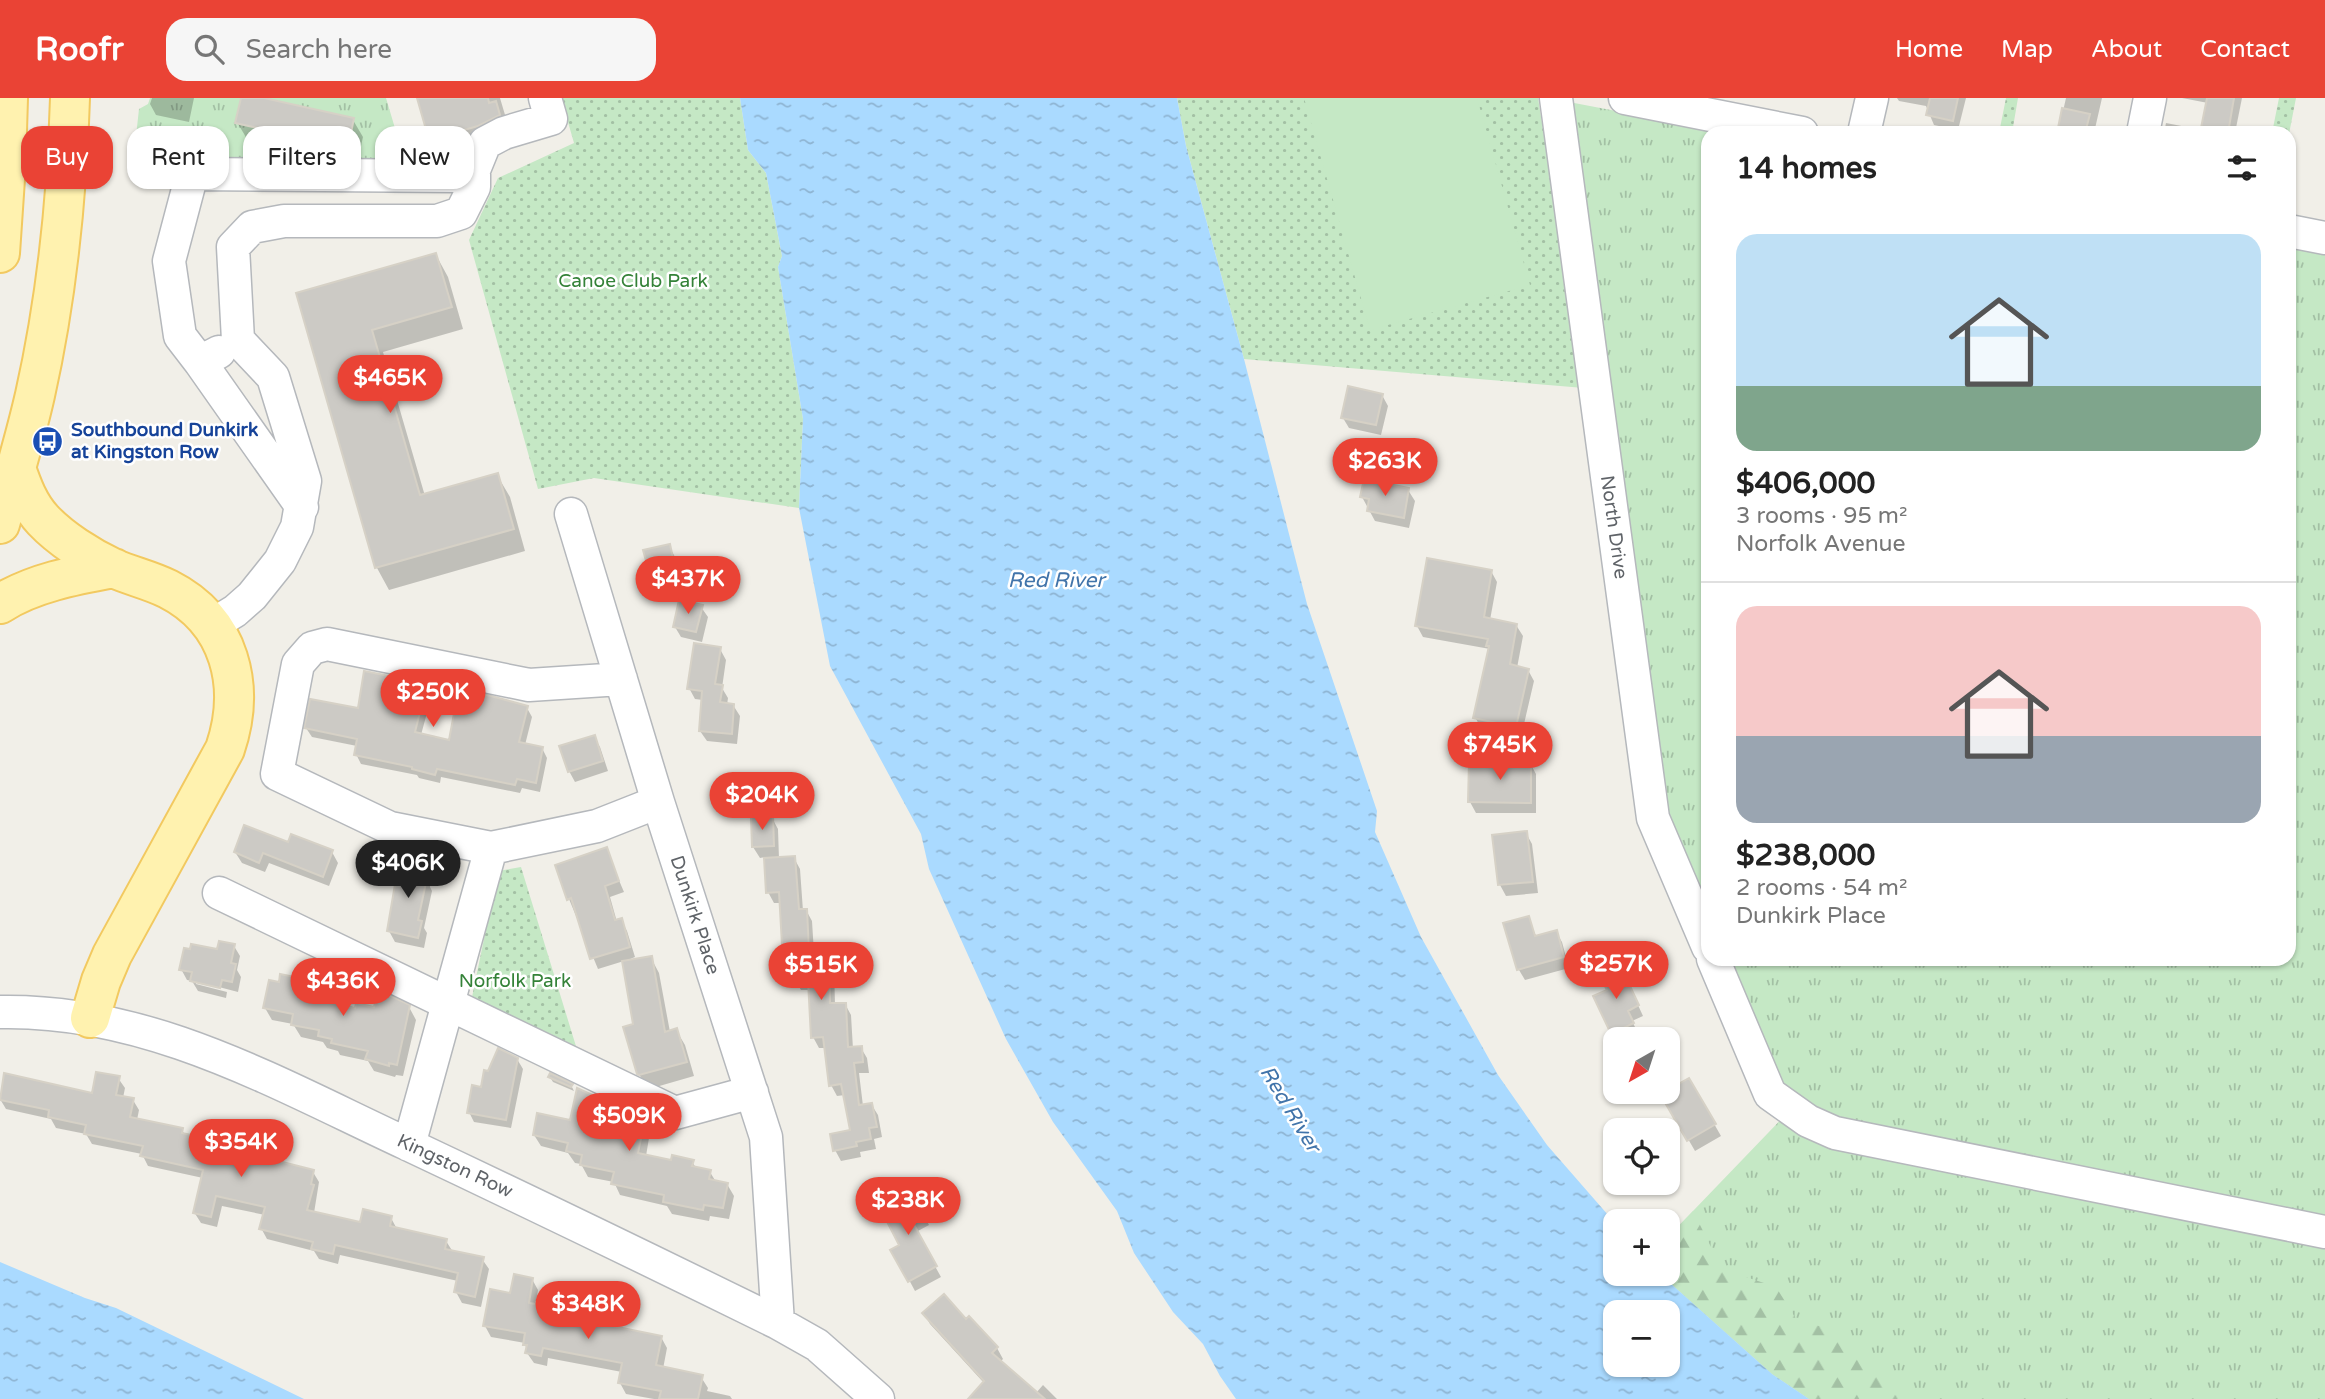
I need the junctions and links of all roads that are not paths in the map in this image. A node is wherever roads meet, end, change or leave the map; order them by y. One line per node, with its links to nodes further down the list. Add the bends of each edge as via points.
1 (8, 98): 16 (main road)
2 (70, 98): 19 (main road, via 68,169 56,277 35,396)
3 (545, 98): 11 (street, via 551,119 485,143)
4 (1556, 98): 30 (street, North Drive, via 1653,818)
5 (1625, 98): 8 (street)
6 (1872, 98): 9 (street)
7 (2150, 98): 10 (street)
8 (1767, 126)
9 (1866, 126)
10 (2144, 126)
11 (474, 170)
12 (375, 175): 18 (street, via 192,174 169,261 180,336)
13 (473, 189): 17 (street, via 461,213 437,221 284,220 252,227 233,247)
14 (2296, 232): 15 (street)
15 (2325, 238)
16 (0, 253)
17 (239, 340): 18 (street); 20 (street, via 273,377 304,481)
18 (200, 362): 20 (street)
19 (16, 468): 22 (main road); 23 (main road, via 43,520)
20 (302, 506): 25 (street, via 289,543 266,580 235,611)
21 (571, 514): 26 (street, Dunkirk Place)
22 (0, 524)
23 (114, 568): 24 (main road, via 35,587); 25 (main road, via 171,590)
24 (0, 604)
25 (212, 625): 34 (main road, via 229,658 234,680 230,735 112,956)
26 (621, 679): 27 (street, Dunkirk Place); 28 (street, via 529,685 327,644 312,648 298,664 277,774 390,828)
27 (658, 802): 28 (street, via 597,826); 35 (street, Dunkirk Place)
28 (491, 848): 32 (street)
29 (219, 893): 32 (street)
30 (1701, 931)
31 (1716, 966): 37 (street, via 1770,1094 1808,1121 1835,1133)
32 (448, 1002): 35 (street, via 675,1113); 36 (street)
33 (0, 1012): 34 (street, Kingston Row)
34 (90, 1018): 36 (street, Kingston Row, via 205,1051)
35 (752, 1092): 38 (street, Dunkirk Place, via 766,1137)
36 (409, 1145): 38 (street, Kingston Row)
37 (2325, 1231)
38 (778, 1323): 39 (street, Kingston Row, via 817,1345)
39 (878, 1399)

